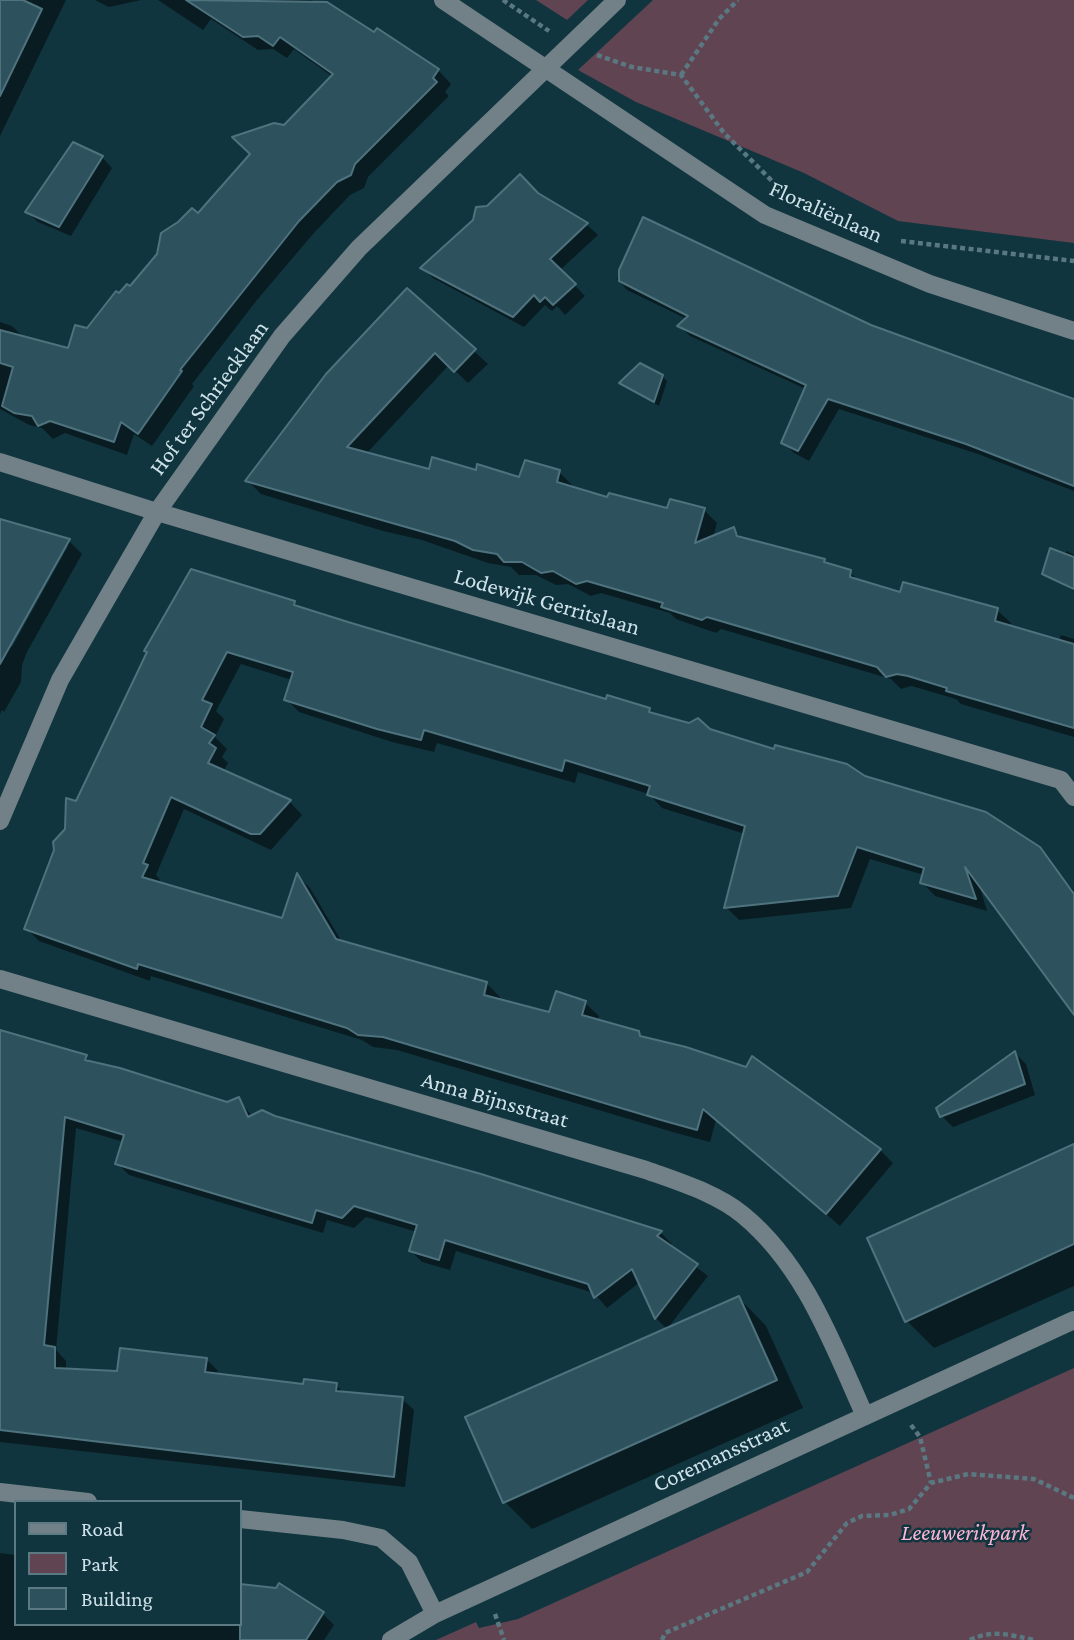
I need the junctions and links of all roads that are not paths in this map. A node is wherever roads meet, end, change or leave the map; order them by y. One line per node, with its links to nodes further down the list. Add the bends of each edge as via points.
1 (443, 0): 3 (street, Floraliënlaan)
2 (617, 0): 3 (street)
3 (546, 68): 4 (street, Floraliënlaan, via 765,215 930,284); 6 (street, Hof ter Schriecklaan, via 321,289 282,336)
4 (1074, 331)
5 (0, 462): 6 (street, Lodewijk Gerritslaan)
6 (157, 512): 7 (street, Lodewijk Gerritslaan, via 1061,780); 8 (street, Hof ter Schriecklaan, via 60,680)
7 (1074, 797)
8 (0, 821)
9 (0, 979): 11 (street, Anna Bijnsstraat, via 697,1188 743,1214 781,1254 812,1300)
10 (1074, 1320): 11 (street, Coremansstraat)
11 (865, 1416): 15 (street, Coremansstraat)
12 (0, 1492): 13 (street)
13 (70, 1500)
14 (242, 1519): 15 (street, via 381,1538 409,1562)
15 (435, 1614): 16 (street, Coremansstraat)
16 (391, 1640)

